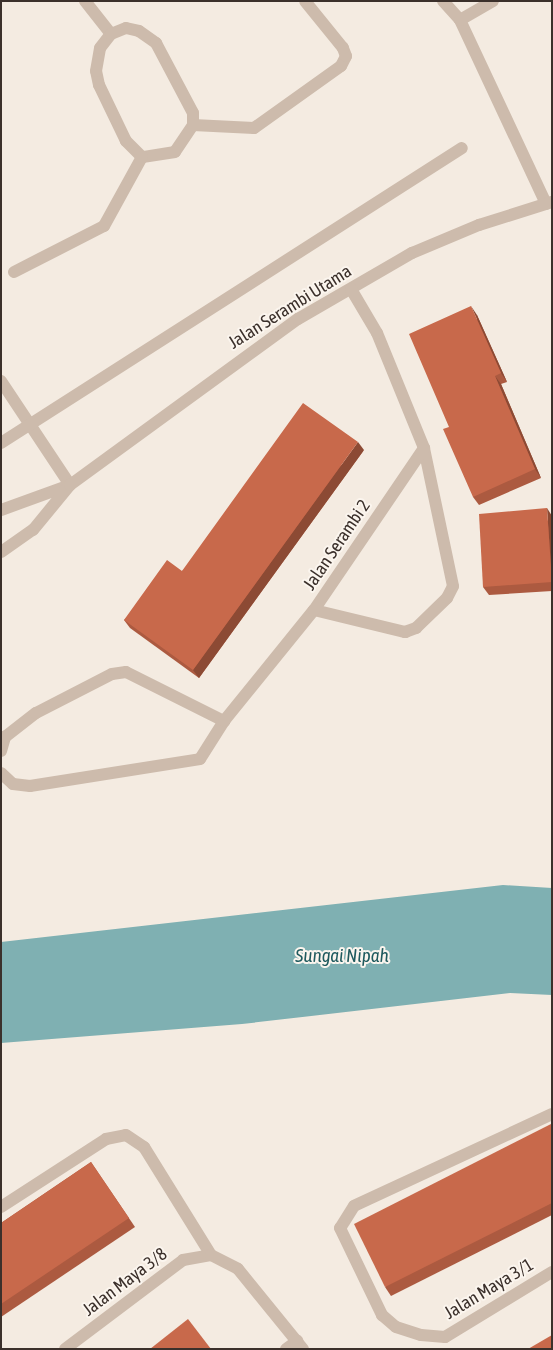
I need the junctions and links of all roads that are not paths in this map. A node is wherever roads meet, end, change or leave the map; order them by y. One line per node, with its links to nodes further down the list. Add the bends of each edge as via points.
1 (85, 1): 6 (street)
2 (305, 1): 7 (street, via 343,48 346,56 341,66 254,128)
3 (443, 1): 5 (street)
4 (493, 1): 5 (street)
5 (460, 20): 10 (street)
6 (111, 34): 7 (street, via 126,28 151,38 193,113); 9 (street, via 96,60 99,85 126,141)
7 (193, 125): 9 (street, via 175,152)
8 (462, 148): 14 (street)
9 (142, 157): 11 (street, via 104,226)
10 (549, 203): 12 (street, Jalan Serambi Utama, via 412,254)
11 (14, 272)
12 (351, 289): 16 (street, Jalan Serambi 2, via 377,333); 17 (street, Jalan Serambi Utama, via 241,357)
13 (1, 381): 14 (street)
14 (32, 427): 15 (street); 17 (street)
15 (1, 443)
16 (424, 448): 20 (street, Jalan Serambi 2); 20 (street, Jalan Serambi 2, via 452,573 453,586 447,598 416,628 405,632)
17 (70, 485): 18 (street, Jalan Serambi Utama); 19 (street, Jalan Serambi Utama, via 34,530)
18 (1, 510)
19 (1, 552)
20 (314, 610): 21 (street)
21 (224, 721): 22 (street, via 126,672 112,674 36,713 5,737); 23 (street, via 200,759 180,764 30,786 13,784)
22 (1, 751)
23 (1, 773)
24 (552, 1114): 27 (street, Jalan Maya 3/1, via 354,1206 342,1219 342,1237 382,1315 412,1332 445,1337)
25 (1, 1207): 26 (street, via 106,1139 126,1135 144,1147)
26 (211, 1255): 28 (street, via 238,1269); 29 (street, Jalan Maya 3/8, via 183,1260)
27 (552, 1272)
28 (300, 1345): 30 (street)
29 (65, 1349)
30 (286, 1349)

